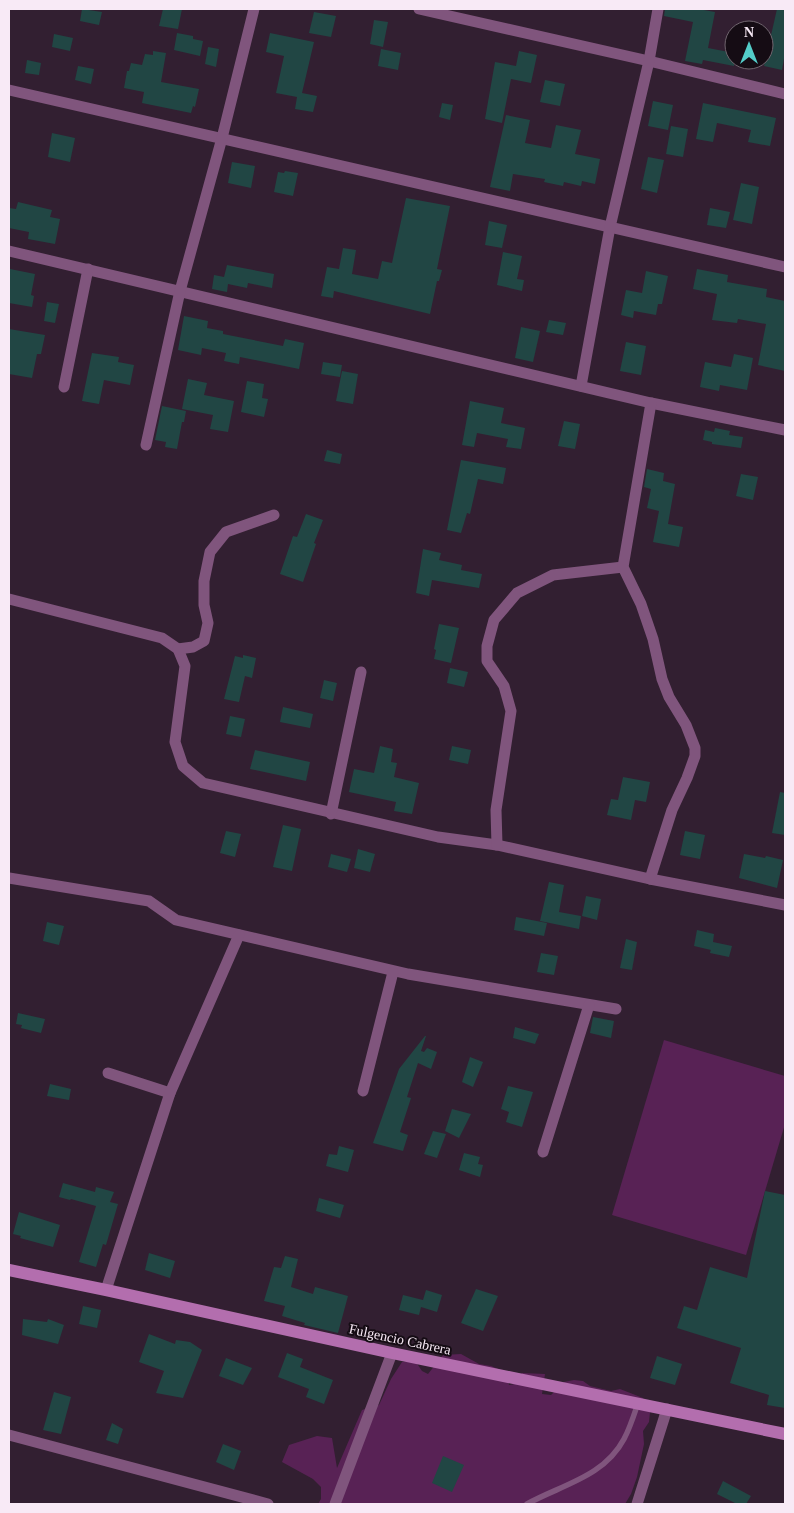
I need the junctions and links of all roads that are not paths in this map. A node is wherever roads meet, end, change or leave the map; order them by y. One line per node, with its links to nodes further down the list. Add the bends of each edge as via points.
1 (254, 9): 7 (street)
2 (419, 9): 4 (street)
3 (658, 9): 4 (street)
4 (648, 61): 6 (street); 8 (street)
5 (9, 90): 7 (street)
6 (785, 94)
7 (222, 138): 8 (street); 12 (street)
8 (610, 227): 10 (street); 13 (street)
9 (9, 251): 11 (street)
10 (785, 267)
11 (88, 269): 12 (street); 14 (street)
12 (180, 291): 13 (street); 17 (street)
13 (581, 386): 15 (street)
14 (64, 387)
15 (651, 403): 16 (street); 19 (street)
16 (785, 430)
17 (146, 445)
18 (274, 515): 21 (street, via 226,532 210,552 204,581 208,623 204,642)
19 (623, 567): 24 (street, via 553,575 517,593 494,620 487,646 487,661 504,686 511,711 496,810); 26 (street, via 641,604 669,698 696,748 696,756 672,810)
20 (9, 599): 21 (street, via 162,638)
21 (178, 649): 23 (street, via 185,666 175,742 183,766 203,783)
22 (361, 672): 23 (street)
23 (331, 814): 24 (street, via 438,837)
24 (496, 845): 26 (street)
25 (9, 878): 28 (street, via 149,901 176,920)
26 (650, 880): 27 (street)
27 (785, 905)
28 (239, 934): 29 (street); 34 (street)
29 (394, 972): 30 (street); 33 (street)
30 (590, 1005): 31 (street); 35 (street)
31 (616, 1009)
32 (108, 1073): 34 (street)
33 (363, 1091)
34 (170, 1093): 37 (street)
35 (543, 1152)
36 (9, 1270): 37 (main road, Fulgencio Cabrera)
37 (106, 1290): 38 (main road, Fulgencio Cabrera)
38 (392, 1353): 39 (main road, Fulgencio Cabrera); 44 (street)
39 (638, 1403): 40 (main road, Fulgencio Cabrera); 45 (lane, via 624,1439 609,1459 590,1475)
40 (667, 1409): 41 (main road, Fulgencio Cabrera); 46 (street)
41 (785, 1434)
42 (9, 1435): 43 (street)
43 (268, 1504)
44 (336, 1504)
45 (527, 1504)
46 (637, 1504)

